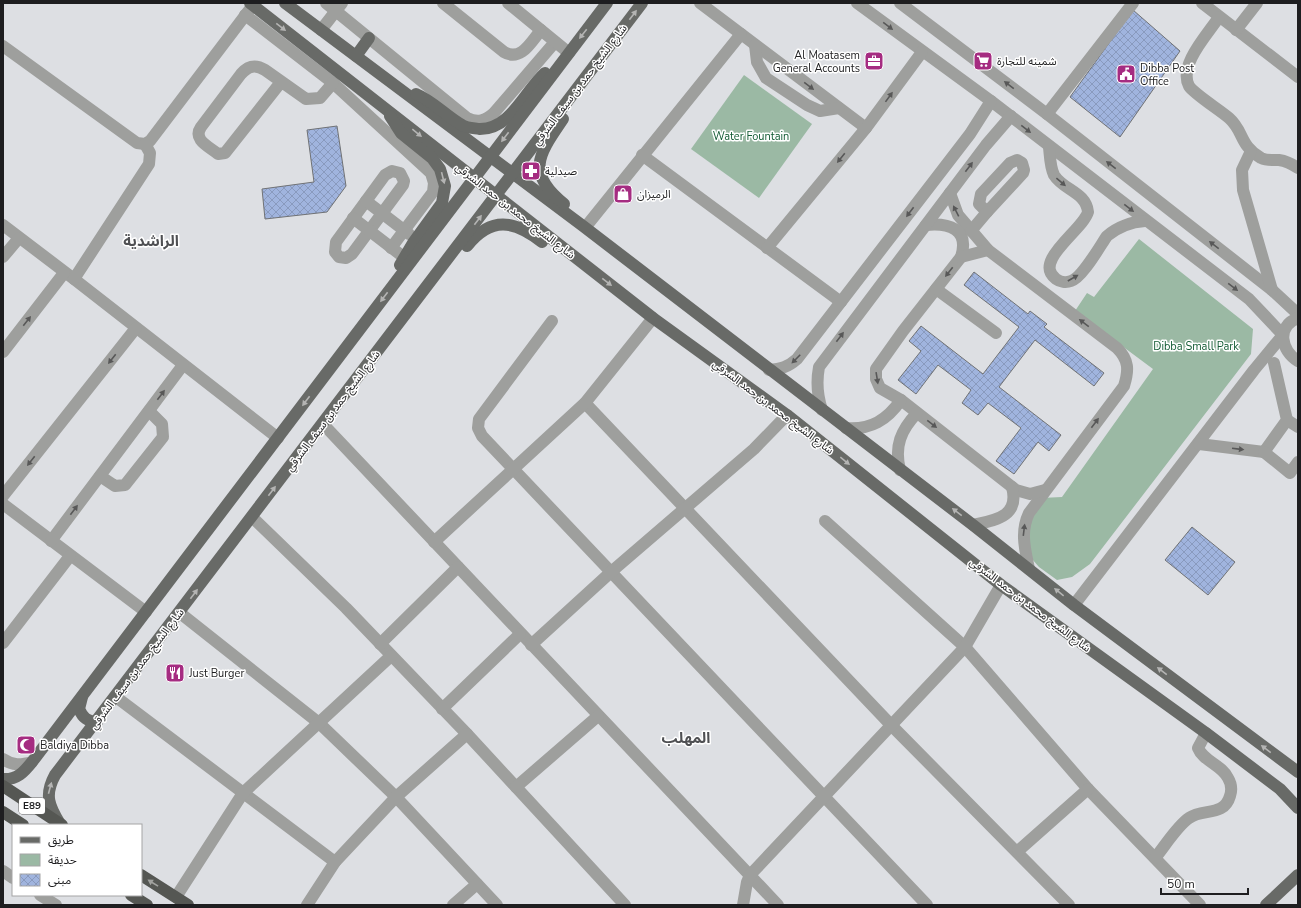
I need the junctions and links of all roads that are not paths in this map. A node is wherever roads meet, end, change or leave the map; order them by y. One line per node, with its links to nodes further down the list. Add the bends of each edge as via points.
1 (285, 3): 17 (main road)
2 (326, 3): 14 (street)
3 (508, 3): 18 (street)
4 (607, 3): 27 (main road, one-way to 27)
5 (642, 3): 29 (main road, شارع الشيخ حمد بن سيف الشرقي, one-way to 5)
6 (700, 3): 20 (street)
7 (857, 3): 25 (street, one-way to 25)
8 (900, 3): 36 (street, one-way to 8)
9 (1133, 3): 36 (street)
10 (1202, 3): 16 (street)
11 (1257, 3): 19 (street)
12 (252, 4): 15 (street); 34 (main road, شارع الشيخ محمد بن حمد الشرقي, one-way to 34)
13 (449, 4): 18 (street, via 504,52 511,55 522,53)
14 (339, 7): 17 (street); 21 (street)
15 (245, 14): 31 (street); 40 (street)
16 (1219, 17): 19 (street); 43 (street, via 1190,60 1185,74 1189,87 1236,125 1245,145)
17 (321, 30): 26 (main road)
18 (541, 30): 22 (street)
19 (1236, 30): 28 (street)
20 (741, 34): 23 (street); 44 (street)
21 (369, 38): 22 (street, via 466,118 474,121 488,118 494,113); 26 (main road)
22 (556, 42): 27 (street)
23 (755, 45): 35 (street, one-way to 35); 35 (street, via 757,62 766,78 820,111)
24 (3, 46): 40 (street, via 137,143)
25 (922, 52): 33 (street); 38 (street, one-way to 25)
26 (356, 56): 32 (main road)
27 (566, 56): 32 (main road, via 541,76 505,120 488,129 463,127 419,95); 45 (main road, one-way to 45)
28 (1298, 77)
29 (584, 80): 47 (main road, شارع الشيخ حمد بن سيف الشرقي); 56 (main road, via 578,98 543,148 540,170 546,187)
30 (281, 82): 30 (street, via 259,66 246,69 199,129 199,139 218,154 225,153); 31 (street, via 301,97 310,100 320,98)
31 (333, 83): 59 (street, via 428,169 433,178 433,192)
32 (394, 85): 45 (main road)
33 (991, 101): 37 (street); 39 (street)
34 (384, 106): 48 (main road, شارع الشيخ محمد بن حمد الشرقي, one-way to 48); 63 (main road, one-way to 63, via 401,133 432,158 440,169 444,181 442,203)
35 (839, 108): 38 (street)
36 (1047, 114): 74 (street, one-way to 36)
37 (1011, 116): 41 (street); 42 (street, one-way to 42)
38 (866, 128): 66 (street, one-way to 66)
39 (970, 134): 41 (street); 76 (street, one-way to 76)
40 (145, 144): 72 (street, via 150,153 149,164)
41 (986, 145): 49 (street, one-way to 41)
42 (1049, 147): 55 (street, one-way to 55); 55 (street, one-way to 55, via 1054,174 1085,200 1088,212 1083,223 1050,260 1050,270 1055,278 1065,282 1074,280 1107,236 1129,223)
43 (1251, 151): 46 (street, via 1266,160 1288,162); 74 (street, via 1242,170 1243,190)
44 (642, 156): 56 (street); 66 (street)
45 (490, 157): 47 (main road); 48 (main road)
46 (1298, 168)
47 (513, 174): 50 (main road, شارع الشيخ حمد بن سيف الشرقي); 65 (main road)
48 (474, 179): 50 (main road, شارع الشيخ محمد بن حمد الشرقي); 63 (main road)
49 (950, 193): 58 (street); 60 (street, one-way to 49, via 958,215)
50 (496, 196): 71 (main road, شارع الشيخ محمد بن حمد الشرقي); 75 (main road, شارع الشيخ حمد بن سيف الشرقي, one-way to 50)
51 (366, 201): 53 (street); 53 (street, via 388,172 400,173 403,185); 54 (street)
52 (987, 212): 60 (street)
53 (382, 214): 59 (street); 61 (street)
54 (353, 218): 61 (street); 61 (street, via 334,245 336,255 343,258 350,256)
55 (1146, 221): 83 (street, one-way to 83, via 1249,299)
56 (588, 224): 65 (main road, via 599,232)
57 (3, 225): 62 (street)
58 (926, 225): 68 (street, via 947,225 958,232 964,244); 86 (street, one-way to 58)
59 (404, 230): 63 (street); 64 (street)
60 (970, 230): 67 (street)
61 (369, 231): 64 (street)
62 (19, 238): 69 (street); 72 (street)
63 (420, 242): 70 (main road)
64 (391, 248): 70 (street)
65 (612, 248): 90 (main road)
66 (767, 248): 76 (street)
67 (988, 250): 68 (street); 110 (street, one-way to 67, via 1124,386 1128,363 1117,348)
68 (962, 256): 73 (street, one-way to 73)
69 (3, 257)
70 (407, 260): 102 (main road, one-way to 102, via 396,281)
71 (591, 270): 75 (main road, via 570,264 532,234 519,226 508,224 485,228 474,236 446,272); 78 (main road, شارع الشيخ محمد بن حمد الشرقي, one-way to 78)
72 (69, 276): 81 (street); 85 (street, one-way to 72)
73 (936, 290): 82 (street); 92 (street, one-way to 92, via 876,369 876,379 880,388)
74 (1272, 290): 77 (street)
75 (421, 294): 99 (main road, شارع الشيخ حمد بن سيف الشرقي)
76 (842, 302): 84 (street)
77 (1298, 314)
78 (653, 318): 93 (street); 97 (main road, شارع الشيخ محمد بن حمد الشرقي)
79 (1298, 318): 83 (street, via 1289,323)
80 (552, 321): 106 (street, via 479,419 478,428 482,436)
81 (136, 328): 89 (street); 111 (street, one-way to 111)
82 (996, 333)
83 (1283, 335): 87 (street, via 1286,351); 91 (street)
84 (807, 346): 86 (street); 90 (street, one-way to 90, via 789,366)
85 (3, 352)
86 (824, 359): 94 (street, via 816,381 817,396)
87 (1298, 361): 88 (street)
88 (1274, 363): 91 (street); 98 (street)
89 (184, 365): 95 (street, one-way to 89); 102 (street)
90 (768, 370): 94 (main road)
91 (1254, 370): 103 (street)
92 (901, 400): 96 (street); 101 (street, via 892,412 876,424 856,429)
93 (585, 403): 106 (street); 113 (street)
94 (822, 410): 101 (main road)
95 (149, 411): 108 (street); 108 (street, via 162,424 164,433 160,441 125,485 115,486)
96 (918, 413): 107 (street, via 908,423 899,441); 109 (street, one-way to 109)
97 (786, 415): 113 (street, via 754,449); 123 (main road, شارع الشيخ محمد بن حمد الشرقي, one-way to 123)
98 (1287, 420): 100 (street); 104 (street)
99 (323, 424): 114 (main road, شارع الشيخ حمد بن سيف الشرقي, one-way to 99); 118 (street)
100 (1298, 427)
101 (846, 428): 107 (main road)
102 (278, 438): 125 (main road)
103 (1199, 444): 104 (street, one-way to 104); 124 (street)
104 (1264, 452): 105 (street, via 1290,473)
105 (1298, 462)
106 (514, 468): 118 (street); 122 (street)
107 (900, 470): 116 (main road, one-way to 107)
108 (100, 476): 117 (street, one-way to 108)
109 (1012, 487): 110 (street, via 1026,493); 116 (street, via 1013,504 1007,513 998,520)
110 (1045, 490): 121 (street, one-way to 110, via 1023,538 1024,525)
111 (3, 496)
112 (3, 504): 117 (street)
113 (686, 509): 122 (street); 139 (street)
114 (252, 517): 126 (main road, شارع الشيخ حمد بن سيف الشرقي, one-way to 114); 129 (street)
115 (825, 521): 131 (street)
116 (973, 525): 121 (main road)
117 (51, 541): 119 (street)
118 (434, 542): 120 (street)
119 (70, 556): 125 (street); 128 (street)
120 (458, 567): 127 (street); 129 (street)
121 (1029, 569): 124 (main road, one-way to 121)
122 (612, 572): 130 (street); 151 (street)
123 (1001, 585): 131 (street); 140 (main road, شارع الشيخ محمد بن حمد الشرقي)
124 (1074, 605): 144 (main road, one-way to 124)
125 (146, 612): 133 (main road)
126 (180, 613): 134 (main road, شارع الشيخ حمد بن سيف الشرقي); 138 (street)
127 (520, 634): 130 (street); 135 (street)
128 (3, 643)
129 (380, 644): 132 (street)
130 (531, 645): 136 (street)
131 (965, 647): 139 (street); 148 (street)
132 (391, 656): 135 (street); 138 (street)
133 (82, 696): 137 (main road, via 79,709 82,716 89,721); 143 (main road)
134 (116, 697): 137 (main road, شارع الشيخ حمد بن سيف الشرقي); 149 (street)
135 (442, 708): 141 (street)
136 (598, 716): 147 (street); 160 (street)
137 (97, 722): 155 (main road, شارع الشيخ حمد بن سيف الشرقي, one-way to 137, via 49,806 50,785)
138 (319, 723): 149 (street); 150 (street)
139 (891, 725): 151 (street); 156 (street)
140 (1206, 733): 152 (main road, شارع الشيخ محمد بن حمد الشرقي, via 1280,789); 157 (street, via 1199,743 1199,751 1228,778 1231,789 1228,800 1216,811 1189,818)
141 (466, 734): 147 (street); 150 (street)
142 (3, 759): 143 (street, via 19,765)
143 (32, 762): 145 (main road, via 17,777)
144 (1298, 772)
145 (3, 779)
146 (3, 786): 155 (highway, E89)
147 (516, 787): 174 (street)
148 (1088, 789): 156 (street); 157 (street)
149 (243, 793): 158 (street); 167 (street)
150 (396, 797): 158 (street); 164 (street)
151 (824, 798): 160 (street); 177 (street)
152 (1298, 808)
153 (3, 812): 154 (highway, E89)
154 (21, 824)
155 (61, 824)
156 (1018, 851): 178 (street)
157 (1155, 858): 179 (street)
158 (335, 862): 171 (street)
159 (3, 871): 163 (street)
160 (750, 875): 175 (street, via 746,882); 176 (street)
161 (142, 876): 167 (highway, one-way to 161)
162 (1298, 876): 180 (main road)
163 (12, 877)
164 (477, 884): 172 (street); 173 (street)
165 (42, 896): 168 (street)
166 (134, 896): 169 (highway)
167 (176, 897): 170 (highway)
168 (56, 905)
169 (147, 905)
170 (188, 905)
171 (307, 905)
172 (453, 905)
173 (496, 905)
174 (625, 905)
175 (743, 905)
176 (778, 905)
177 (927, 905)
178 (1069, 905)
179 (1200, 905)
180 (1266, 905)

